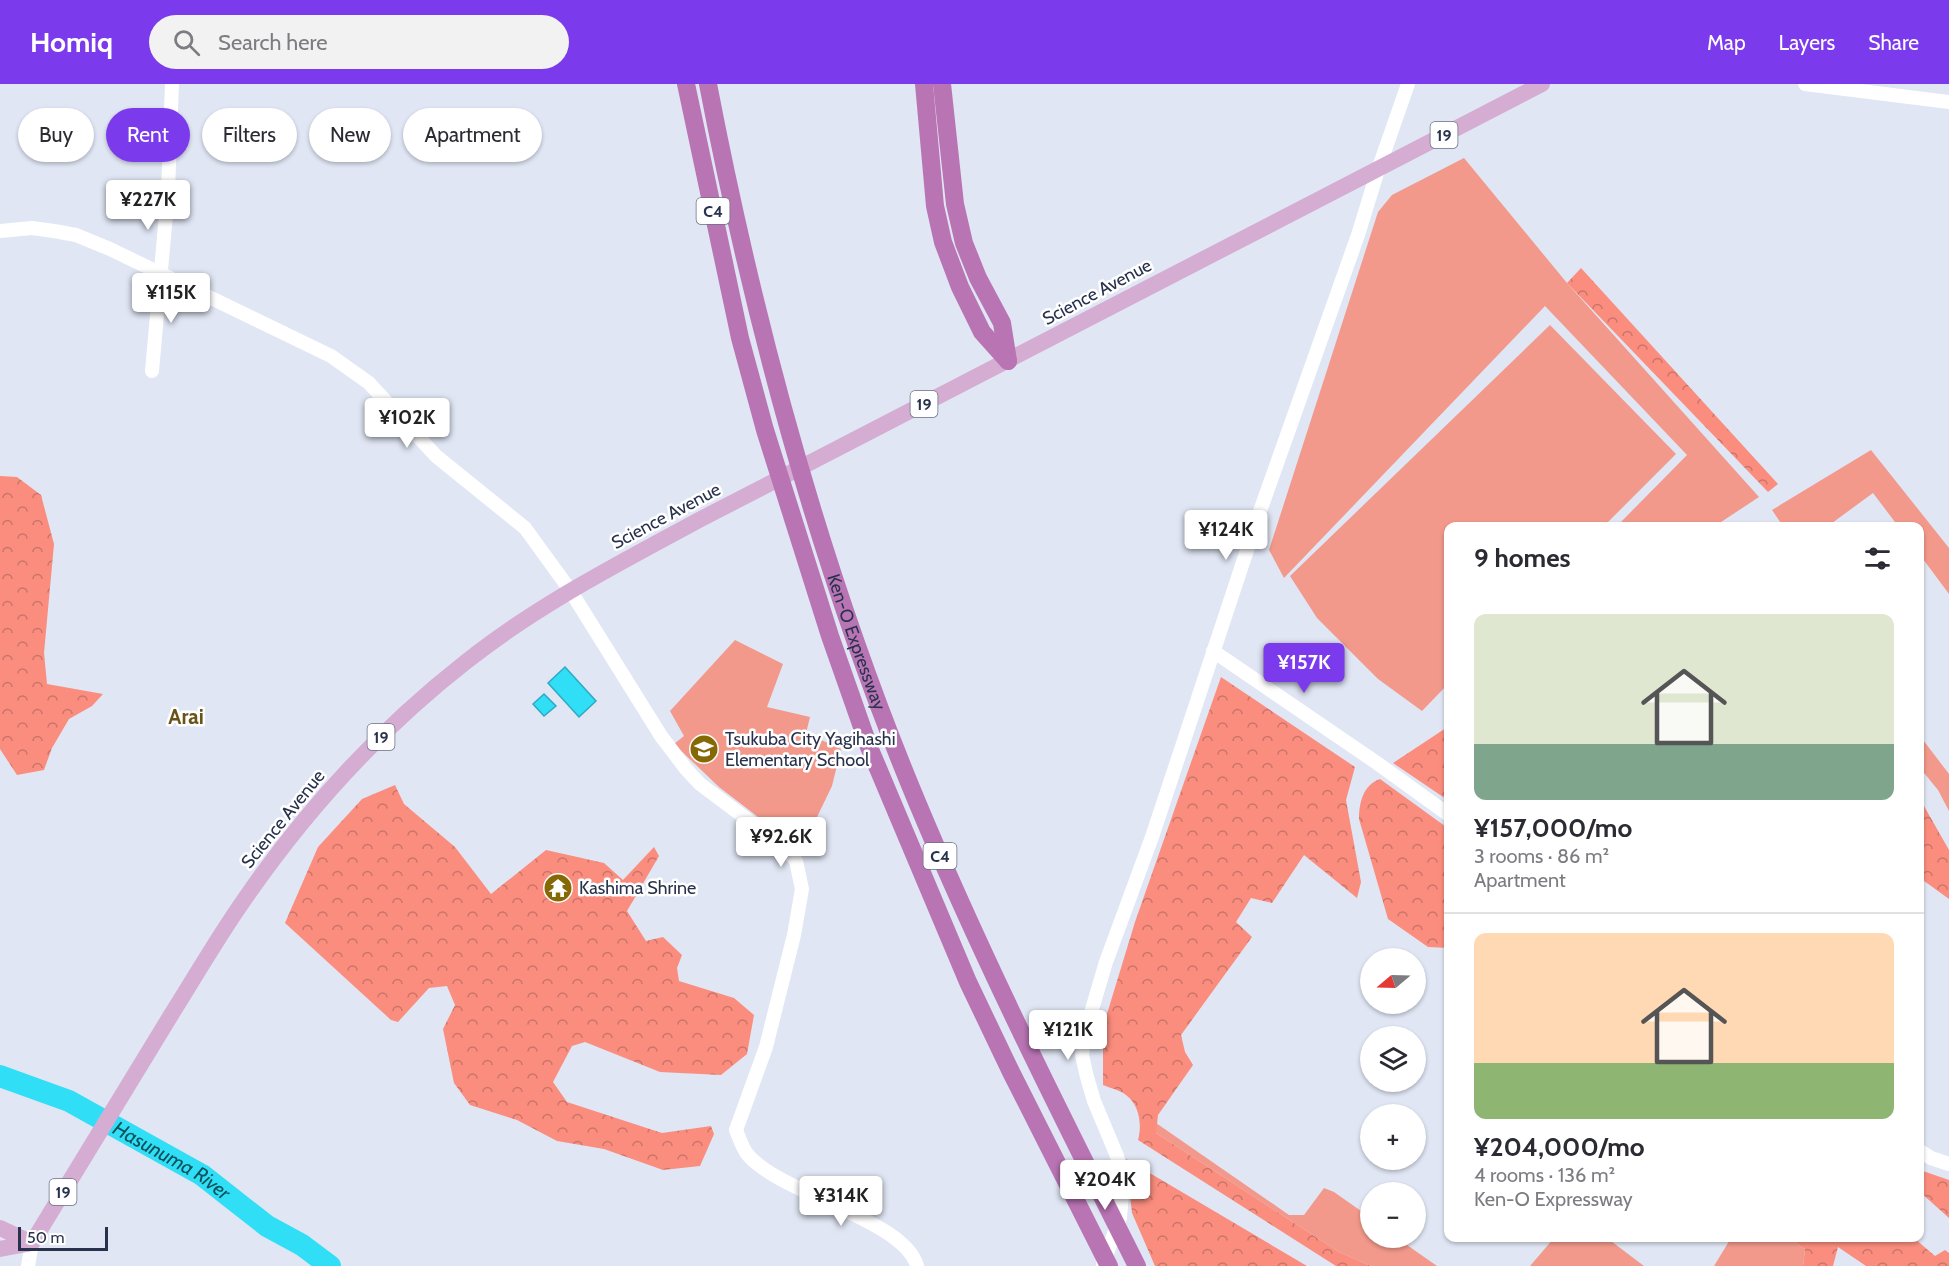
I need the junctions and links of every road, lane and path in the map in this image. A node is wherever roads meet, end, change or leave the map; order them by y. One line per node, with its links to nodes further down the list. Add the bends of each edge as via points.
1 (172, 84): 15 (street)
2 (676, 84): 16 (highway, via 721,279)
3 (686, 84): 16 (highway, Ken-O Expressway / C4)
4 (708, 84): 12 (highway, Ken-O Expressway / C4)
5 (721, 84): 12 (highway, via 726,120)
6 (924, 84): 17 (highway, via 935,206 943,242 982,332)
7 (942, 84): 17 (highway, via 955,204 964,243 1002,323)
8 (1408, 84): 13 (street)
9 (1542, 84): 13 (main road, Science Avenue / 19)
10 (1805, 84): 11 (street)
11 (1949, 102)
12 (721, 150): 31 (highway, Ken-O Expressway / C4, via 789,427 857,644 916,799 974,933)
13 (1377, 170): 17 (main road, Science Avenue / 19); 20 (street)
14 (0, 231): 15 (street, via 32,228 76,235)
15 (160, 273): 18 (street); 19 (street, via 322,352 369,383 436,456 525,528)
16 (740, 338): 30 (highway, Ken-O Expressway / C4, via 830,636 874,758 973,992)
17 (1008, 361): 19 (main road, Science Avenue / 19)
18 (152, 371)
19 (570, 590): 25 (main road, Science Avenue / 19, via 496,639 421,699 319,802 235,914); 28 (street, via 661,736 686,769 700,784 784,847 796,861 801,876 794,935 766,1047 736,1130 747,1154 780,1180 885,1231 909,1250)
20 (1213, 651): 21 (street); 29 (street, via 1085,1034 1082,1055 1087,1077 1123,1182 1120,1218)
21 (1444, 811)
22 (1924, 1154): 23 (street)
23 (1949, 1164)
24 (0, 1228): 25 (main road)
25 (32, 1243): 26 (main road); 27 (street)
26 (0, 1249)
27 (28, 1266)
28 (917, 1266)
29 (1102, 1266)
30 (1109, 1266)
31 (1137, 1266)

